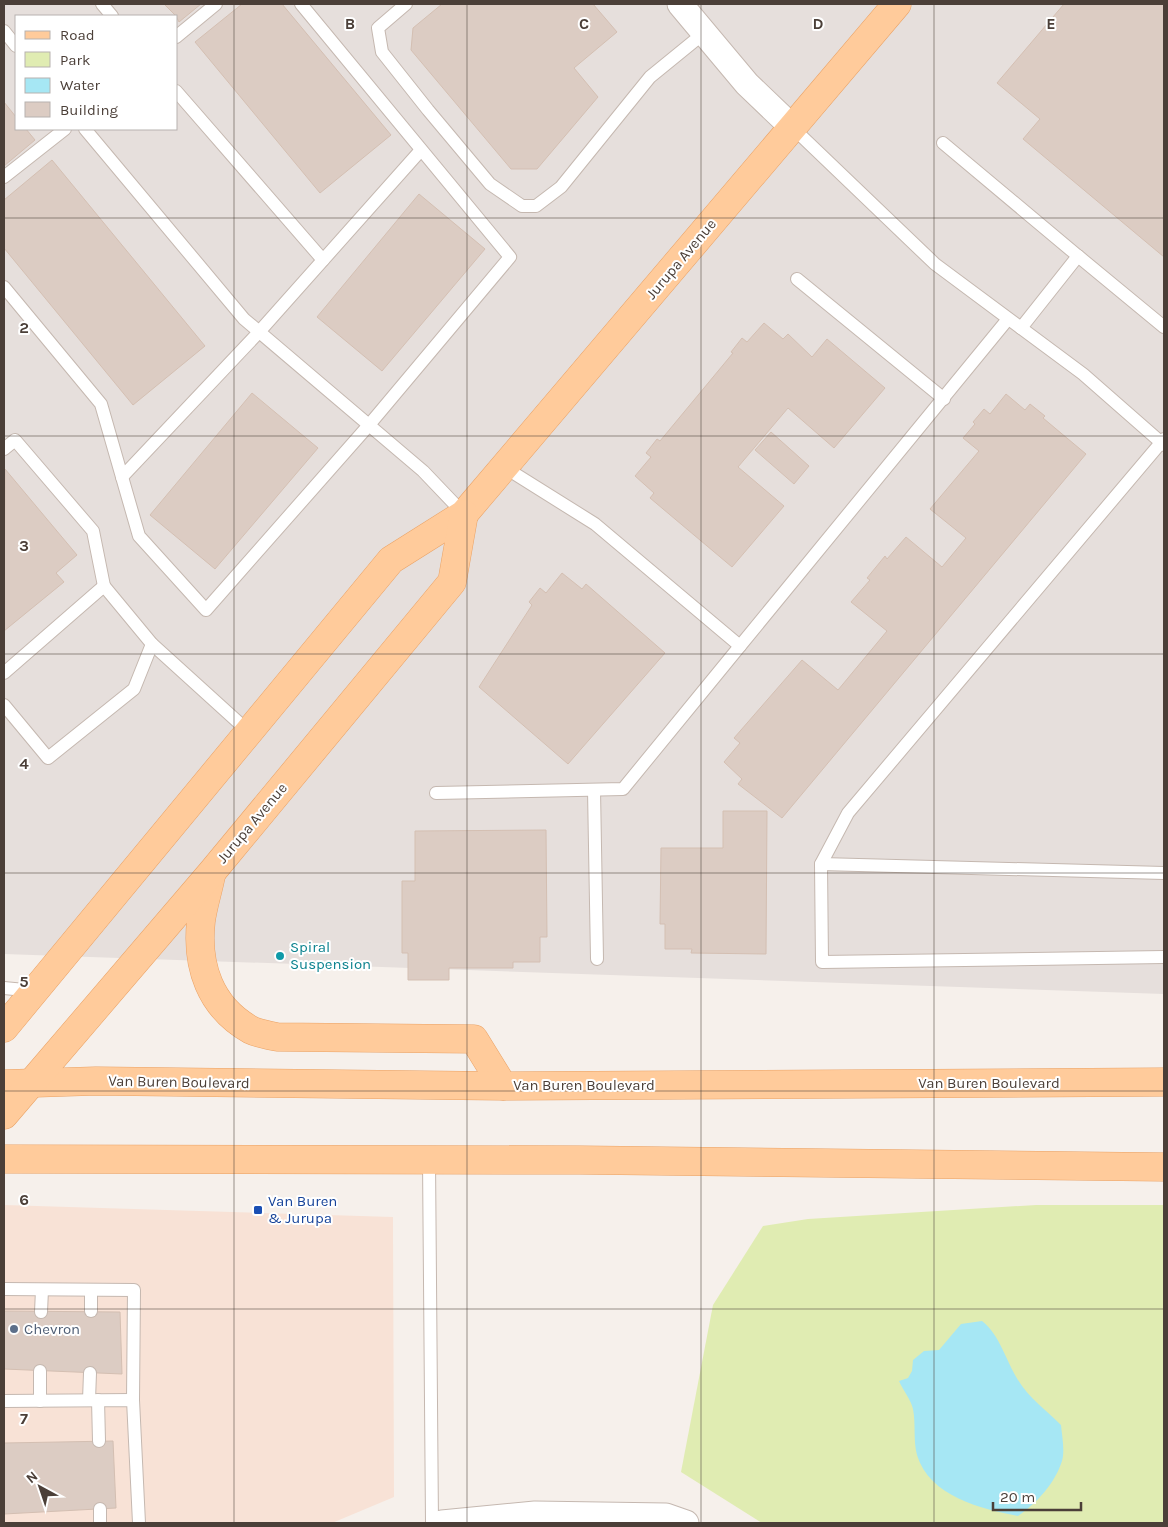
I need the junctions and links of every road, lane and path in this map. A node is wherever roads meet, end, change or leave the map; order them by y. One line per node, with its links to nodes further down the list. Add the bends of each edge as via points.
1 (102, 4): 7 (lane)
2 (216, 4): 10 (lane)
3 (301, 4): 17 (lane)
4 (406, 4): 9 (lane, via 378,28 382,52 490,184 522,206 536,206 561,187 650,78)
5 (897, 4): 13 (main road, Jurupa Avenue)
6 (685, 6): 9 (street)
7 (111, 15)
8 (4, 31): 11 (lane)
9 (704, 33): 13 (street, via 747,84)
10 (178, 35)
11 (15, 45)
12 (178, 93): 20 (lane)
13 (793, 128): 23 (lane, via 935,264); 31 (main road, Jurupa Avenue)
14 (64, 130): 18 (lane)
15 (86, 130): 26 (lane, via 244,319)
16 (942, 143): 19 (lane)
17 (421, 150): 20 (lane); 28 (lane, via 510,258)
18 (4, 177)
19 (1078, 256): 24 (lane); 25 (lane)
20 (323, 260): 26 (lane)
21 (797, 279): 27 (lane)
22 (4, 286): 32 (lane, via 101,404)
23 (1008, 318): 25 (lane); 27 (lane)
24 (1164, 327)
25 (1021, 328): 29 (lane, via 1083,374)
26 (259, 332): 28 (lane); 32 (lane)
27 (944, 399): 36 (lane)
28 (369, 425): 32 (lane, via 206,610 139,536); 33 (lane, via 423,471)
29 (1163, 442): 42 (lane, via 848,813)
30 (4, 449): 34 (lane, via 14,440 93,531)
31 (504, 467): 33 (main road, Jurupa Avenue); 36 (lane, via 595,524)
32 (122, 477)
33 (464, 514): 39 (main road, Jurupa Avenue, via 391,560); 43 (main road, Jurupa Avenue, via 452,582)
34 (104, 586): 35 (lane); 37 (lane)
35 (152, 644): 38 (lane, via 134,689 48,758); 39 (lane)
36 (740, 646): 40 (lane, via 623,789)
37 (4, 673)
38 (4, 705)
39 (249, 732): 48 (main road, Jurupa Avenue)
40 (594, 790): 41 (lane); 45 (lane)
41 (436, 793)
42 (821, 864): 44 (lane); 46 (lane, via 822,962)
43 (212, 872): 51 (main road, Jurupa Avenue); 52 (main road, via 201,921 200,951 205,978 232,1017 252,1031 277,1037 474,1039)
44 (1164, 873)
45 (597, 958)
46 (1164, 958)
47 (4, 988): 48 (lane)
48 (35, 991): 49 (main road, Jurupa Avenue)
49 (4, 1028)
50 (1164, 1082): 52 (main road, Van Buren Boulevard)
51 (17, 1084): 52 (main road, Van Buren Boulevard, via 96,1081); 53 (main road, Jurupa Avenue)
52 (503, 1086)
53 (4, 1115)
54 (4, 1159): 55 (main road)
55 (429, 1160): 56 (main road); 72 (lane)
56 (1164, 1166)
57 (4, 1289): 58 (lane)
58 (42, 1290): 59 (lane); 61 (lane)
59 (91, 1290): 60 (lane); 65 (lane, via 134,1290)
60 (91, 1311)
61 (41, 1312)
62 (40, 1371): 67 (lane)
63 (90, 1373): 64 (lane)
64 (94, 1400): 65 (lane); 67 (lane); 68 (lane)
65 (132, 1400): 71 (lane)
66 (4, 1401): 67 (lane)
67 (40, 1401)
68 (99, 1441)
69 (100, 1509): 70 (lane)
70 (100, 1523)
71 (139, 1523)
72 (432, 1523)
73 (442, 1523): 74 (street, via 535,1514 666,1516)
74 (686, 1523)

